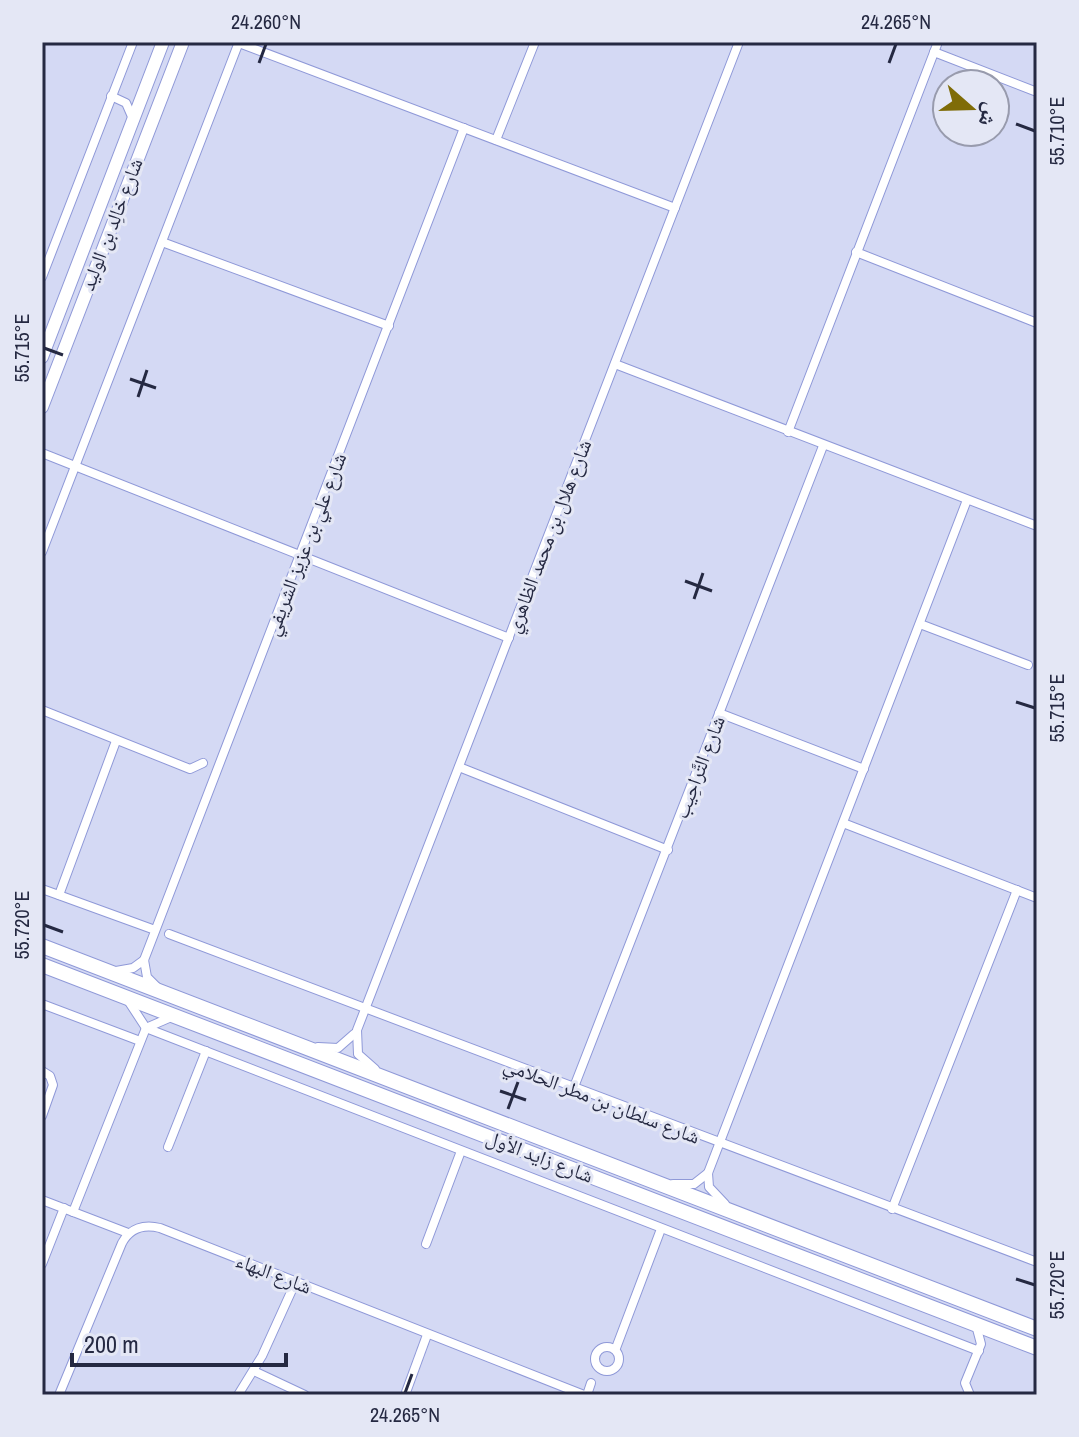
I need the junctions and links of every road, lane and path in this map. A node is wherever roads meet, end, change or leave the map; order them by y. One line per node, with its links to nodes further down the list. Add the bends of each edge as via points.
1 (133, 42): 11 (street)
2 (163, 42): 10 (street, شارع خالِد بن الوليد)
3 (183, 42): 19 (street, شارع خالِد بن الوليد)
4 (239, 42): 14 (street); 18 (street)
5 (535, 42): 15 (street)
6 (739, 42): 16 (street, شارع هلال بن محمد الظاهري)
7 (938, 42): 8 (street)
8 (934, 52): 9 (street); 20 (street)
9 (1037, 92)
10 (142, 93): 12 (street); 13 (street, شارع خالِد بن الوليد)
11 (111, 96): 12 (street); 21 (street)
12 (121, 100): 13 (street)
13 (133, 119): 17 (street, شارع خالِد بن الوليد)
14 (464, 128): 15 (street); 23 (street, شارع علي بن عزيز الشريفي)
15 (496, 140): 16 (street)
16 (675, 208): 25 (street, شارع هلال بن محمد الظاهري)
17 (94, 219): 19 (street, via 102,223); 24 (street, شارع خالِد بن الوليد)
18 (162, 242): 23 (street); 30 (street)
19 (102, 245): 26 (street, شارع خالِد بن الوليد)
20 (856, 252): 22 (street); 27 (street)
21 (42, 277)
22 (1037, 323)
23 (389, 326): 34 (street, شارع علي بن عزيز الشريفي)
24 (42, 357)
25 (615, 364): 27 (street); 36 (street, شارع هلال بن محمد الظاهري)
26 (42, 408)
27 (788, 432): 28 (street)
28 (823, 446): 31 (street); 39 (street, شارع التَّراحِيب)
29 (44, 456): 30 (street)
30 (75, 468): 33 (street); 34 (street)
31 (967, 500): 32 (street); 35 (street)
32 (1037, 526)
33 (42, 552)
34 (300, 556): 36 (street); 50 (street, شارع علي بن عزيز الشريفي)
35 (920, 624): 37 (street); 43 (street)
36 (509, 638): 42 (street, شارع هلال بن محمد الظاهري)
37 (1028, 665)
38 (42, 710): 40 (street)
39 (719, 713): 43 (street); 45 (street, شارع التَّراحِيب)
40 (116, 741): 41 (street, via 190,769); 48 (street)
41 (203, 763)
42 (459, 767): 45 (street); 59 (street, شارع هلال بن محمد الظاهري)
43 (864, 769): 44 (street)
44 (843, 823): 47 (street); 70 (street)
45 (668, 850): 68 (street, شارع التَّراحِيب)
46 (42, 889): 48 (street)
47 (1017, 890): 49 (street); 77 (street)
48 (59, 895): 50 (street)
49 (1037, 898)
50 (155, 930): 53 (street, شارع علي بن عزيز الشريفي)
51 (169, 934): 59 (street, شارع سلطان بن مطر الحلامي)
52 (42, 946): 55 (main road, شارع زايد الأول)
53 (144, 960): 55 (street, via 128,970); 57 (street, via 149,980)
54 (42, 965): 56 (main road, شارع زايد الأول)
55 (99, 968): 57 (main road, شارع زايد الأول)
56 (121, 995): 60 (main road, شارع زايد الأول); 61 (street)
57 (174, 998): 64 (main road, شارع زايد الأول)
58 (42, 1004): 63 (street)
59 (364, 1011): 62 (street, شارع هلال بن محمد الظاهري); 68 (street, شارع سلطان بن مطر الحلامي)
60 (178, 1017): 61 (street); 86 (main road, شارع زايد الأول)
61 (146, 1028): 63 (street); 65 (street)
62 (357, 1030): 64 (street, via 338,1048); 67 (street, via 358,1054)
63 (140, 1041): 78 (street)
64 (293, 1043): 67 (main road, شارع زايد الأول)
65 (206, 1051): 71 (street); 72 (street)
66 (42, 1071): 69 (street, via 53,1085)
67 (393, 1082): 74 (main road, شارع زايد الأول)
68 (574, 1087): 70 (street, شارع سلطان بن مطر الحلامي)
69 (42, 1116)
70 (720, 1144): 73 (street); 77 (street, شارع سلطان بن مطر الحلامي)
71 (168, 1147)
72 (461, 1151): 80 (street); 82 (street)
73 (708, 1173): 74 (street, via 688,1185); 79 (street, via 714,1195)
74 (651, 1181): 79 (main road, شارع زايد الأول)
75 (42, 1200): 76 (street)
76 (64, 1208): 78 (street); 84 (street)
77 (892, 1209): 83 (street, شارع سلطان بن مطر الحلامي)
78 (73, 1212): 81 (street)
79 (750, 1220): 87 (main road, شارع زايد الأول)
80 (661, 1229): 89 (street); 91 (street)
81 (128, 1233): 85 (street, شارع البهاء, via 146,1226 160,1228); 94 (street)
82 (426, 1244)
83 (1036, 1258)
84 (42, 1264)
85 (296, 1281): 88 (street, شارع البهاء); 92 (street)
86 (975, 1324): 90 (main road, شارع زايد الأول); 91 (street)
87 (1037, 1329)
88 (427, 1335): 97 (street); 98 (street, شارع البهاء)
89 (616, 1348): 93 (street, via 602,1350); 93 (street, via 611,1371)
90 (1037, 1348)
91 (979, 1351): 99 (street, via 965,1383)
92 (254, 1371): 95 (street); 96 (street)
93 (594, 1375): 98 (street)
94 (59, 1395)
95 (238, 1395)
96 (305, 1395)
97 (405, 1395)
98 (585, 1395)
99 (970, 1395)

